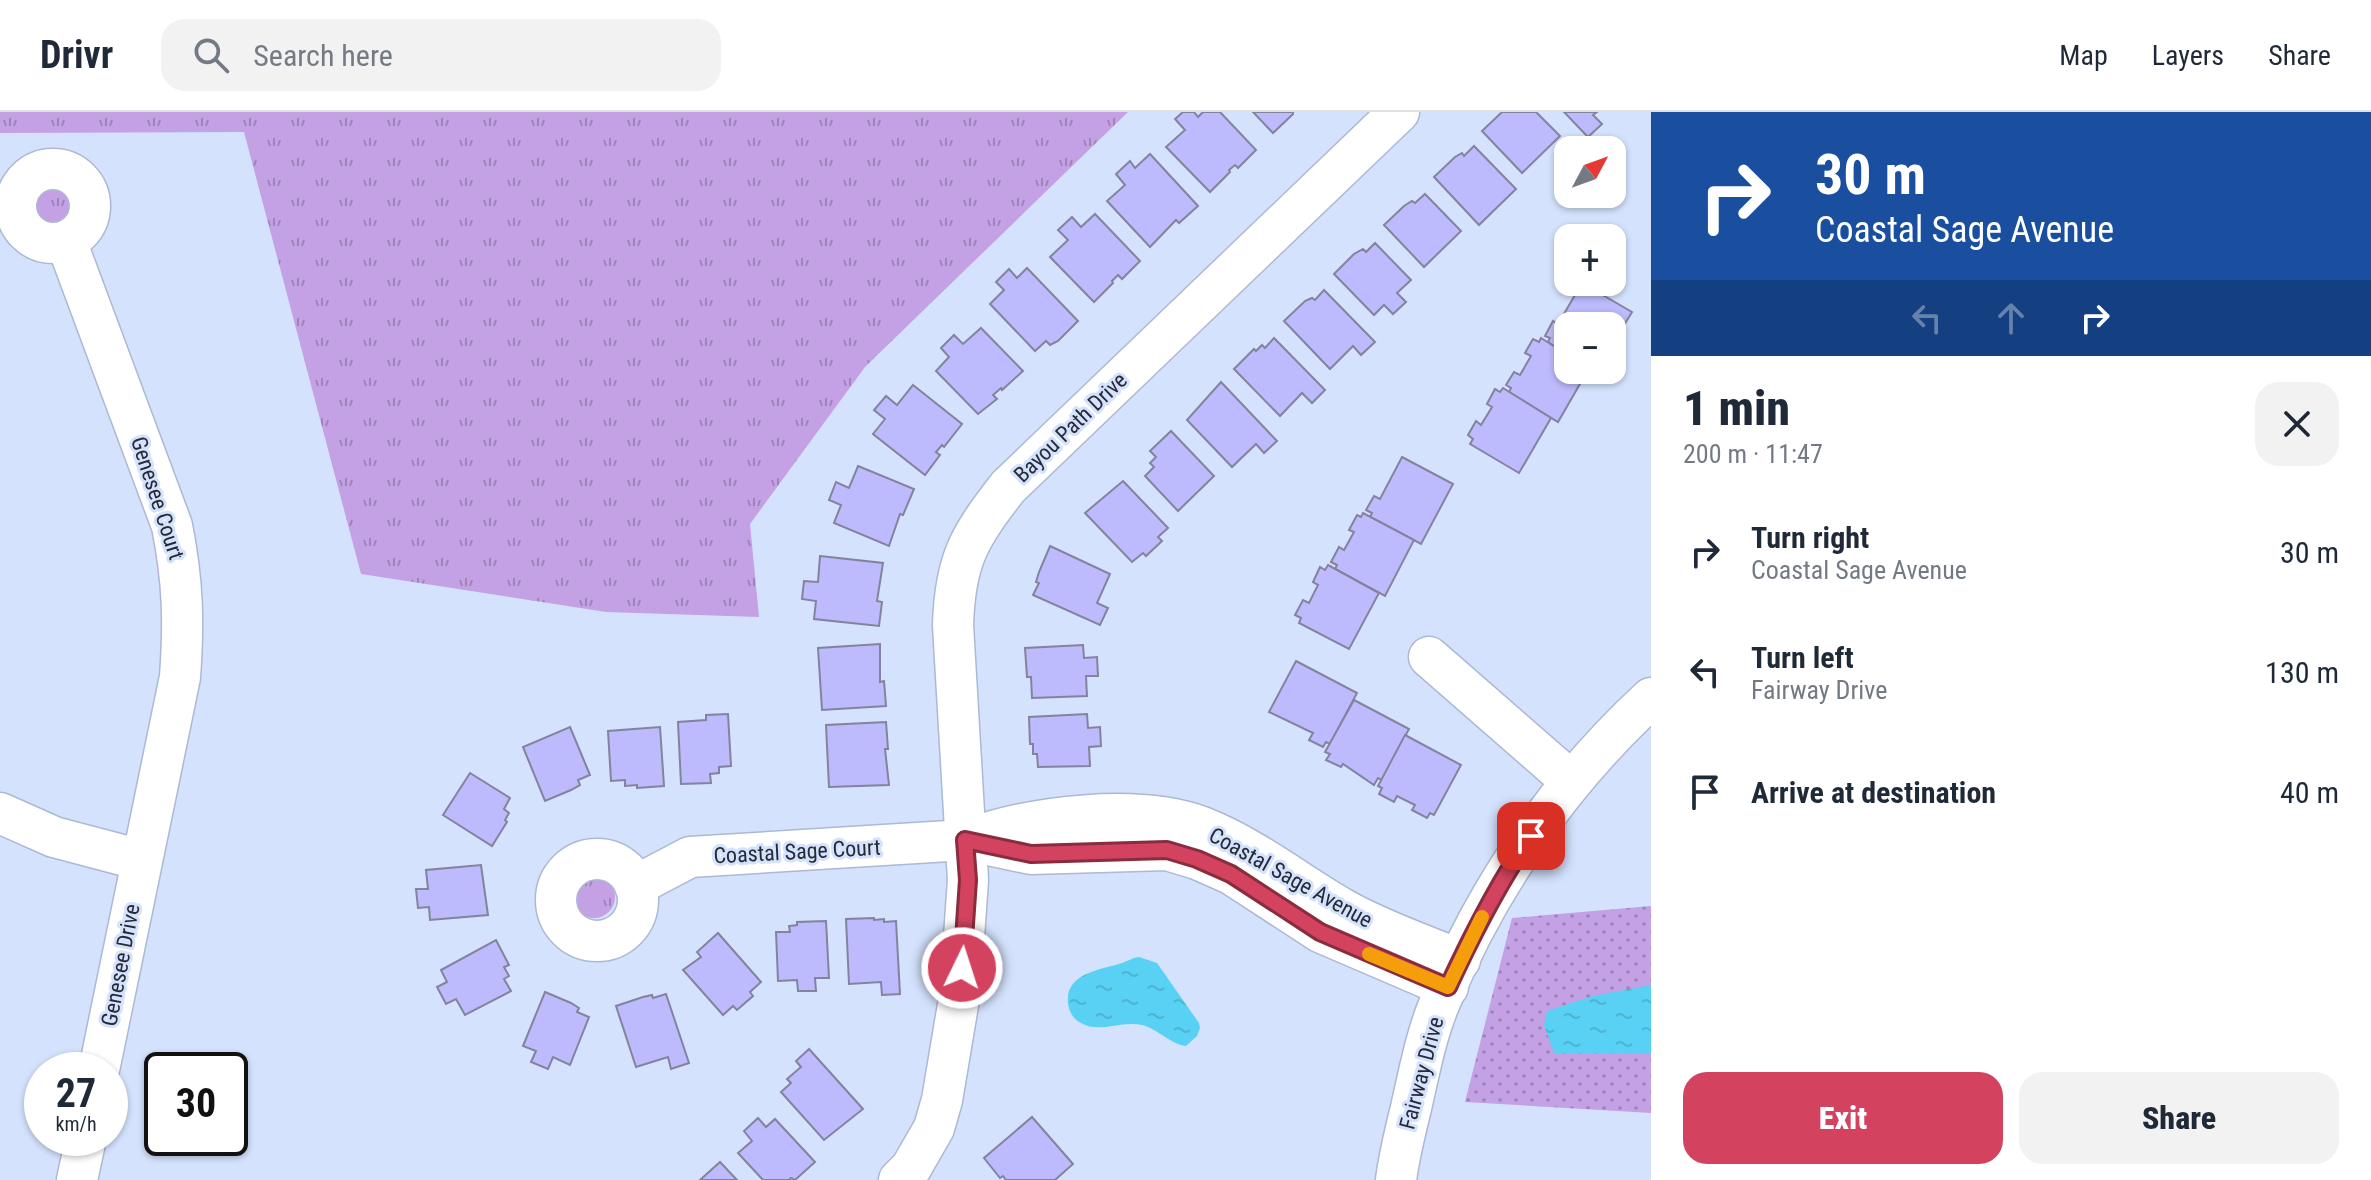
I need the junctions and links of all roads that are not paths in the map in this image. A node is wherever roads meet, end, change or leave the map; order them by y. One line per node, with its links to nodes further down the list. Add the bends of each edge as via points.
1 (1399, 112): 7 (street, Bayou Path Drive, via 1008,487 982,520 961,561 954,591)
2 (66, 241): 8 (street, Genesee Court, via 172,526 181,571 180,677)
3 (1429, 657): 5 (street)
4 (1651, 698): 5 (street, Fairway Drive)
5 (1571, 781): 10 (street, Fairway Drive, via 1515,859)
6 (0, 813): 8 (street, via 54,837)
7 (965, 840): 9 (street, Coastal Sage Court, via 690,857); 10 (street, Coastal Sage Avenue, via 1031,854 1167,850 1231,874 1320,932); 13 (street, Bayou Path Drive, via 968,880 960,993 942,1100 934,1128)
8 (141, 860): 11 (street, Genesee Drive)
9 (635, 886)
10 (1454, 973): 15 (street, Fairway Drive, via 1417,1080)
11 (103, 1052)
12 (82, 1156): 14 (street)
13 (904, 1178)
14 (77, 1180)
15 (1396, 1180)

